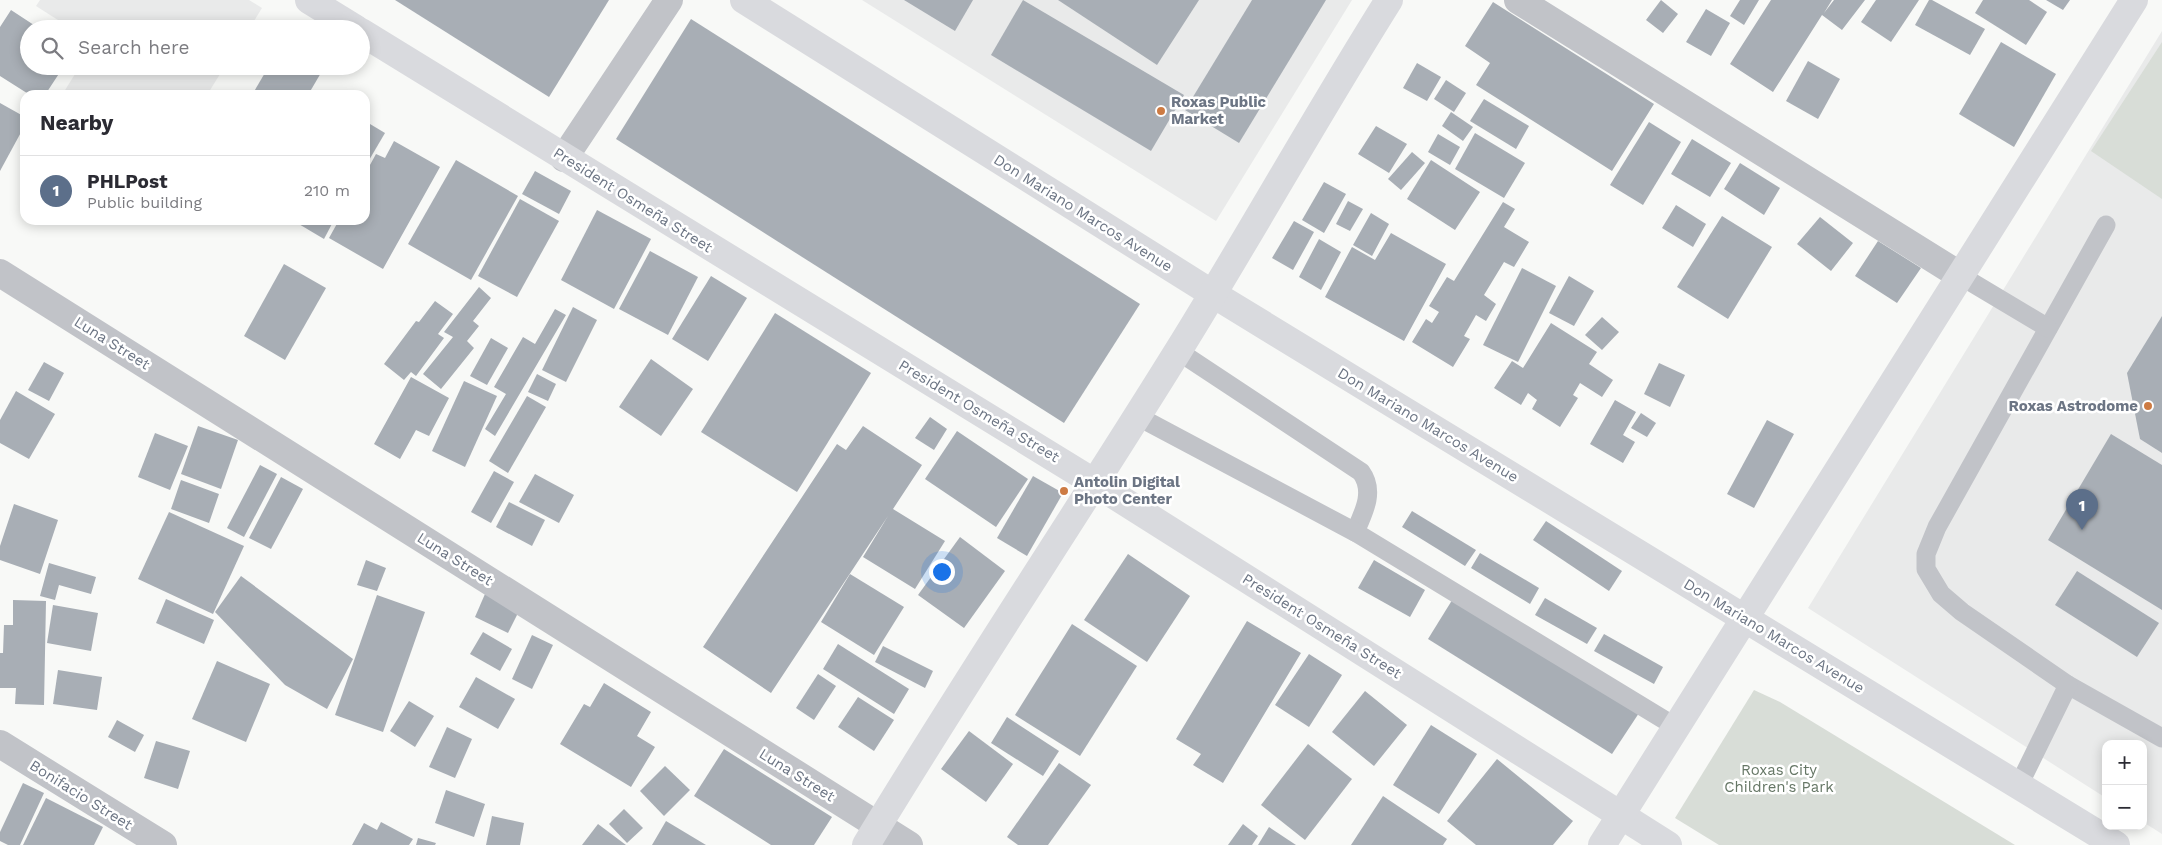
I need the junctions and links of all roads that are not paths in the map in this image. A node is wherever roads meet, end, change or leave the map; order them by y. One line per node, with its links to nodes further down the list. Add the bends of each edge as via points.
1 (309, 0): 7 (main road)
2 (669, 0): 9 (street)
3 (744, 0): 13 (main road, Don Mariano Marcos Avenue)
4 (1388, 0): 13 (main road)
5 (1518, 0): 12 (street)
6 (2134, 0): 12 (main road)
7 (341, 20)
8 (370, 38): 9 (main road, President Osmeña Street)
9 (564, 158): 17 (main road, President Osmeña Street)
10 (2106, 225): 14 (lane)
11 (0, 273): 26 (street, Luna Street)
12 (1961, 276): 14 (lane); 19 (main road)
13 (1212, 294): 15 (main road); 19 (main road, Don Mariano Marcos Avenue)
14 (2048, 328): 20 (lane, via 1938,527 1926,554 1926,569 1941,594 1962,612)
15 (1178, 351): 16 (main road); 18 (lane, via 1361,472 1368,481 1368,495 1364,514)
16 (1137, 416): 17 (main road); 18 (lane)
17 (1095, 483): 25 (main road, President Osmeña Street); 26 (main road)
18 (1355, 532): 21 (lane)
19 (1744, 617): 21 (main road); 24 (main road, Don Mariano Marcos Avenue)
20 (2068, 685): 22 (lane); 24 (lane)
21 (1676, 727): 25 (main road)
22 (2162, 738)
23 (0, 744): 27 (street, Bonifacio Street)
24 (2020, 785): 31 (main road, Don Mariano Marcos Avenue)
25 (1621, 816): 29 (main road); 30 (main road, President Osmeña Street)
26 (872, 835): 28 (street, Luna Street)
27 (163, 845)
28 (909, 845)
29 (1602, 845)
30 (1668, 845)
31 (2116, 845)

